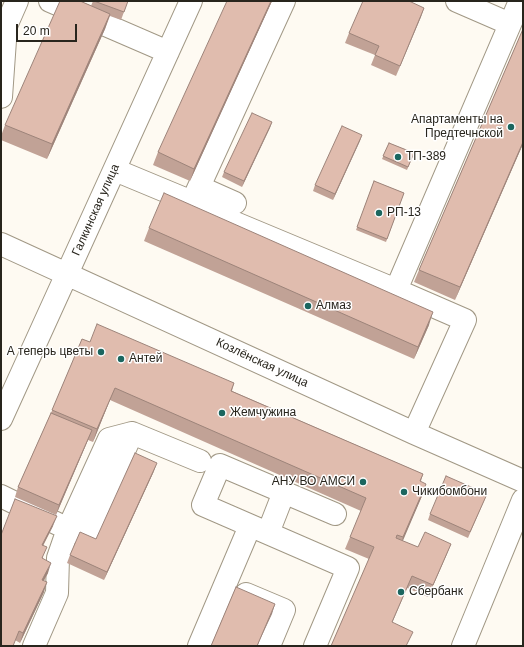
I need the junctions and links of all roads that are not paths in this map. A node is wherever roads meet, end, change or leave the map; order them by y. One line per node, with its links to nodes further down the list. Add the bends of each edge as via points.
1 (17, 1): 8 (street)
2 (50, 1): 9 (street)
3 (192, 1): 9 (street, Галкинская улица)
4 (284, 1): 12 (street)
5 (457, 1): 7 (street)
6 (520, 1): 7 (street)
7 (510, 24): 16 (street)
8 (4, 25): 10 (street)
9 (168, 52): 11 (street, Галкинская улица)
10 (1, 97)
11 (115, 170): 12 (street); 15 (street, Галкинская улица)
12 (192, 202): 13 (street, via 208,191); 16 (street, via 228,220)
13 (235, 203)
14 (1, 244): 15 (street, Козлёнская улица)
15 (67, 274): 17 (street, Галкинская улица); 18 (street, Козлёнская улица)
16 (396, 290): 18 (street, via 465,320)
17 (1, 419)
18 (414, 433): 20 (street, Козлёнская улица)
19 (200, 461): 25 (street, via 132,433 109,439)
20 (523, 481)
21 (284, 492): 24 (street); 26 (street); 26 (street, via 220,465 203,505)
22 (1, 496): 25 (street)
23 (523, 500): 32 (street)
24 (335, 514)
25 (68, 529): 28 (street, via 58,558 57,593)
26 (259, 529): 27 (street); 31 (street, via 348,568)
27 (225, 585): 29 (street); 30 (street, via 284,610)
28 (34, 646)
29 (199, 646)
30 (269, 646)
31 (315, 646)
32 (463, 646)

